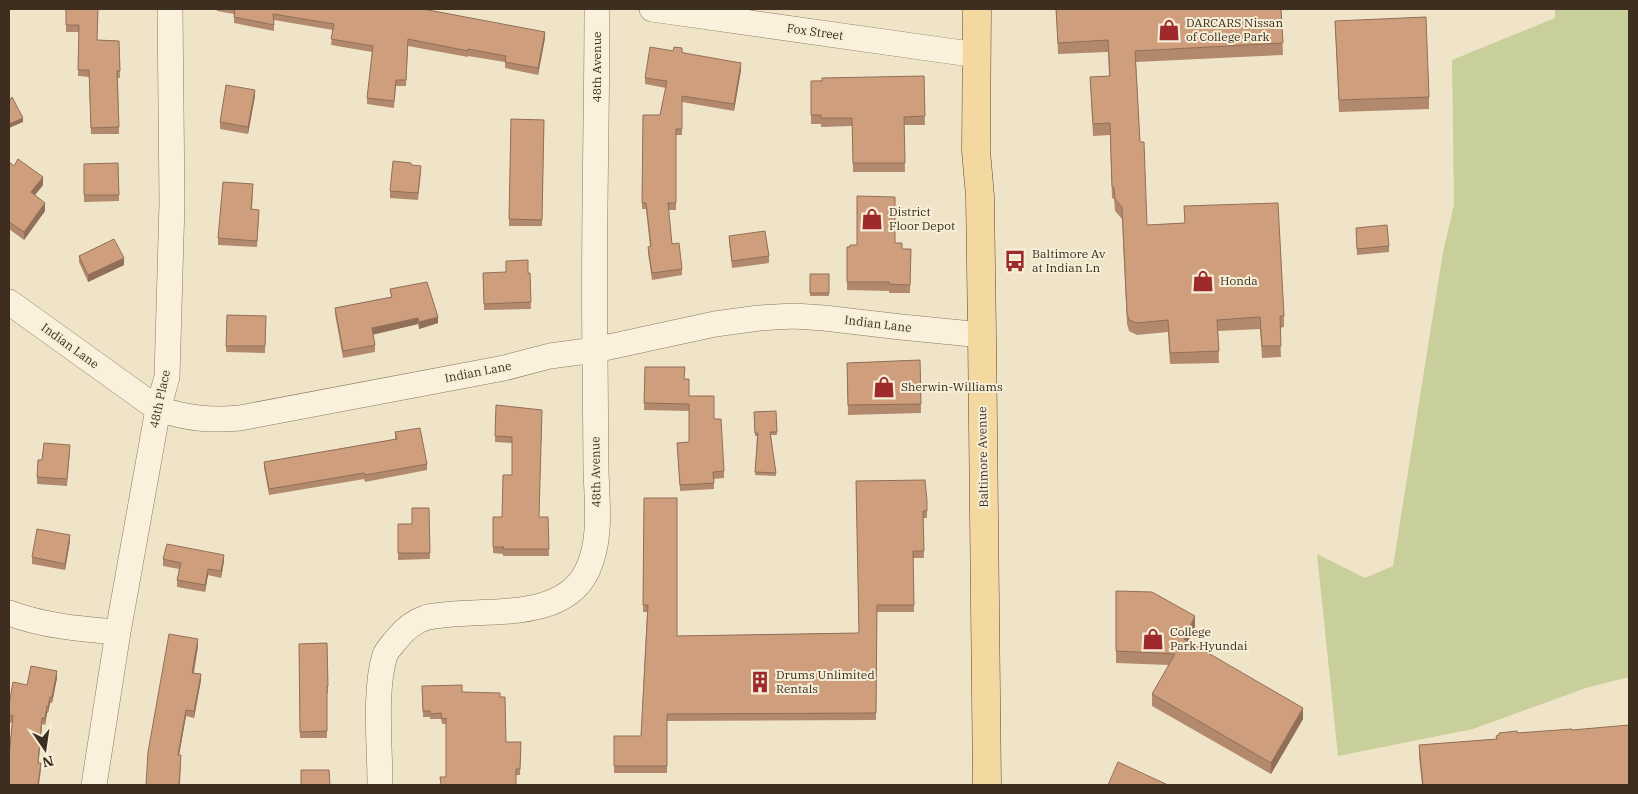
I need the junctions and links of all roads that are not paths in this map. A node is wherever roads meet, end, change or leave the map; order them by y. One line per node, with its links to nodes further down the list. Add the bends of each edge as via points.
1 (170, 9): 9 (street, 48th Place, via 172,204 167,377)
2 (598, 9): 8 (street, 48th Avenue)
3 (652, 9): 5 (street, Fox Street)
4 (977, 9): 5 (main road, Baltimore Avenue)
5 (977, 55): 7 (main road, Baltimore Avenue, via 976,151 980,196)
6 (9, 302): 9 (street, Indian Lane)
7 (982, 335): 8 (street, Indian Lane, via 794,316 715,324); 14 (main road, Baltimore Avenue)
8 (595, 350): 9 (street, Indian Lane, via 550,356 504,368 240,418 203,419); 13 (street, 48th Avenue, via 596,541 586,573 576,587 544,605 514,612 459,613 426,618 409,626 398,637 386,654 380,689)
9 (158, 409): 11 (street, 48th Place)
10 (9, 613): 11 (street, via 56,626)
11 (118, 632): 12 (street, 48th Place)
12 (94, 785)
13 (380, 785)
14 (987, 785)

